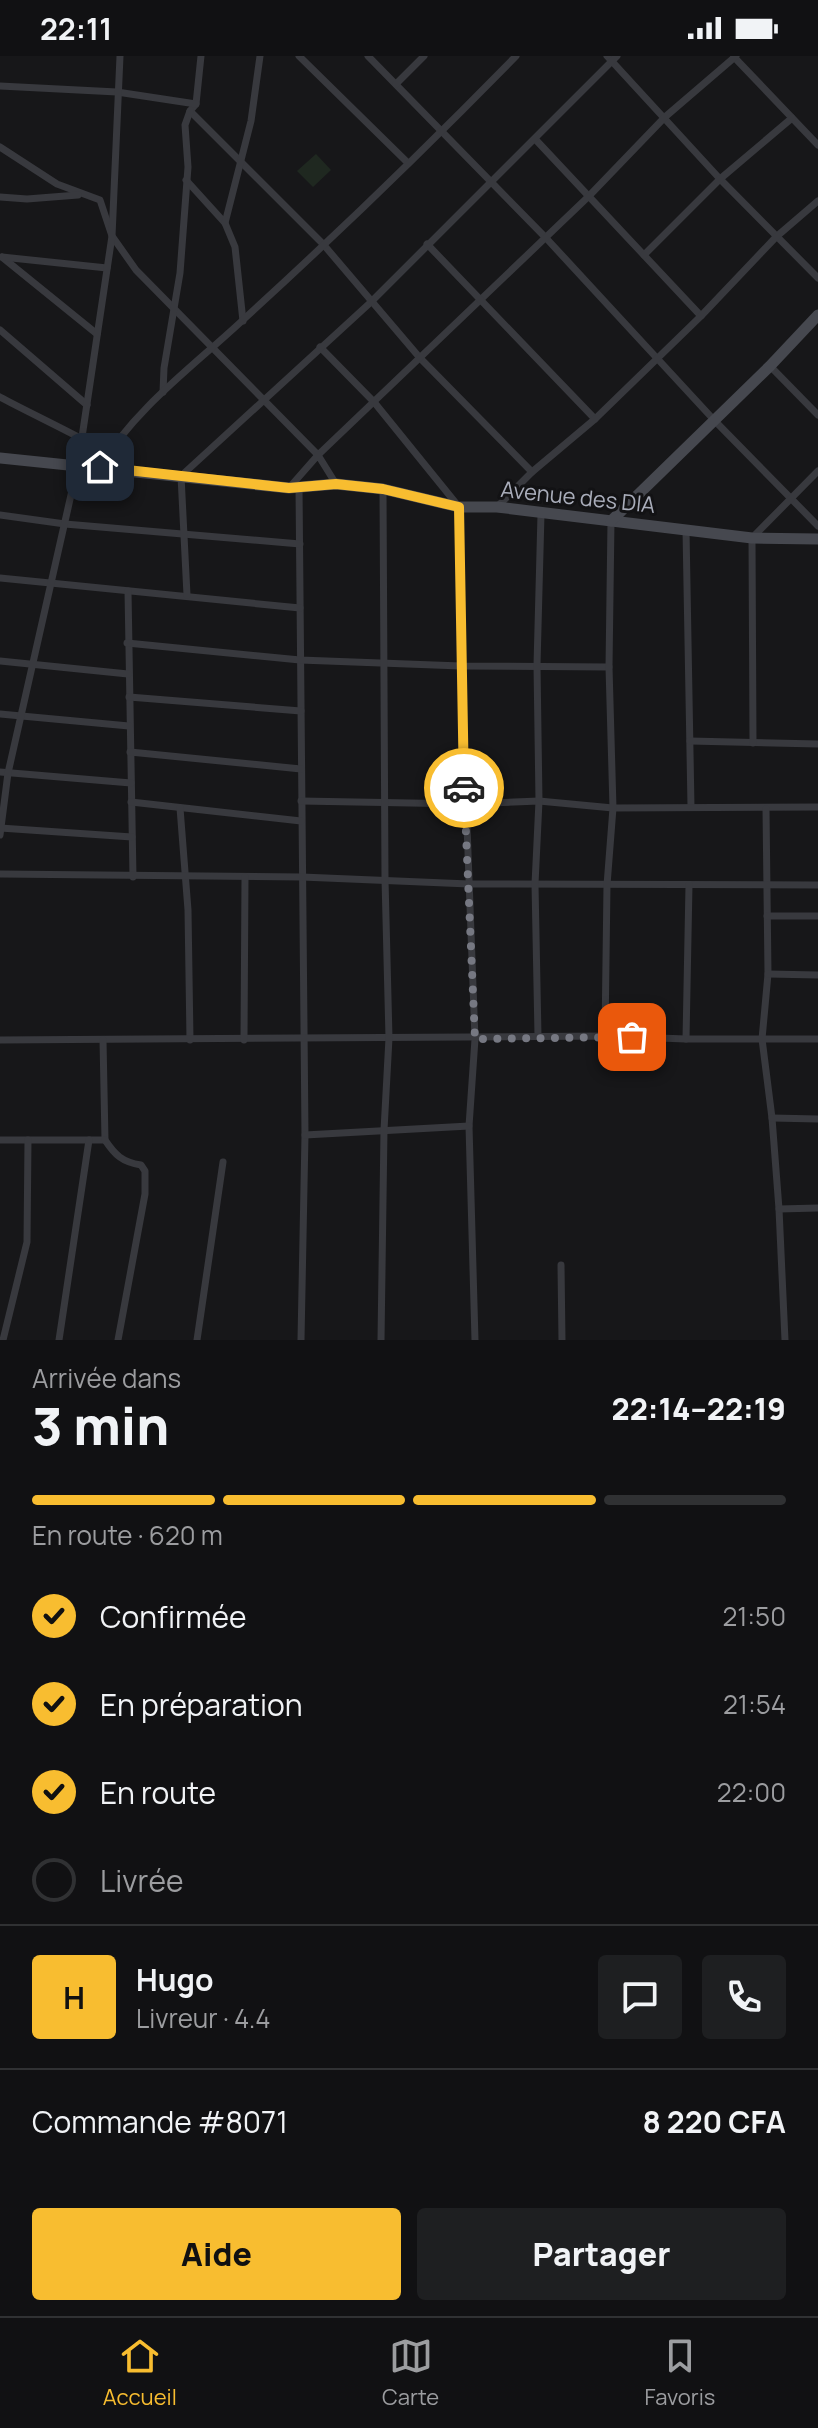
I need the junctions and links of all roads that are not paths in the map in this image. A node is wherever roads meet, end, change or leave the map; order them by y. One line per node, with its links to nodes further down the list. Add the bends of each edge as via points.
1 (120, 56): 12 (street)
2 (201, 56): 13 (street)
3 (260, 56): 20 (street, via 251,121)
4 (299, 56): 21 (street)
5 (368, 56): 10 (street)
6 (424, 56): 10 (street)
7 (516, 56): 16 (street)
8 (734, 57): 14 (street); 15 (street)
9 (612, 58): 14 (street); 17 (street)
10 (396, 84): 16 (street)
11 (0, 86): 12 (street)
12 (117, 92): 13 (street); 30 (street)
13 (193, 108): 20 (street); 23 (street, via 185,125)
14 (665, 117): 22 (street); 25 (street)
15 (792, 118): 18 (street); 22 (street)
16 (442, 131): 21 (street); 24 (street)
17 (536, 140): 24 (street); 25 (street)
18 (818, 145)
19 (0, 147): 27 (street, via 57,184)
20 (239, 160): 29 (street); 33 (street)
21 (408, 163): 33 (street)
22 (720, 179): 31 (street); 35 (street)
23 (186, 180): 29 (street); 41 (street, via 180,273)
24 (492, 181): 32 (street); 34 (street)
25 (589, 196): 32 (street); 35 (street)
26 (0, 197): 27 (street, via 72,193)
27 (100, 200): 30 (street)
28 (818, 201): 31 (street)
29 (225, 223): 44 (street, via 235,247)
30 (112, 236): 37 (street); 41 (street)
31 (776, 237): 38 (street); 43 (street)
32 (546, 238): 39 (street); 50 (street)
33 (323, 244): 40 (street); 44 (street)
34 (427, 244): 39 (street); 40 (street)
35 (644, 255): 43 (street)
36 (1, 257): 37 (street); 46 (street)
37 (107, 268): 46 (street)
38 (818, 278)
39 (480, 300): 49 (street); 58 (street)
40 (371, 302): 48 (street); 49 (street)
41 (172, 309): 47 (street); 52 (street)
42 (818, 315): 51 (street)
43 (701, 316): 50 (street)
44 (243, 321): 47 (street)
45 (0, 330): 56 (street)
46 (97, 334): 56 (street)
47 (213, 346): 52 (street); 54 (street)
48 (320, 347): 54 (street); 55 (street)
49 (420, 358): 55 (street); 68 (street)
50 (656, 358): 58 (street); 59 (street)
51 (770, 366): 57 (street); 59 (street)
52 (163, 392): 61 (street)
53 (0, 397): 60 (street)
54 (265, 400): 62 (street); 69 (street)
55 (374, 402): 62 (street); 74 (street)
56 (87, 405): 60 (street)
57 (818, 415)
58 (595, 419): 68 (street)
59 (714, 420): 73 (street); 78 (street)
60 (81, 441): 61 (street); 64 (street)
61 (109, 452): 65 (street); 66 (street)
62 (318, 455): 70 (street); 71 (street)
63 (0, 458): 64 (street, Avenue des DIA)
64 (78, 464): 65 (street, Avenue des DIA); 79 (street)
65 (100, 467): 66 (street, Avenue des DIA)
66 (134, 471): 69 (street, Avenue des DIA)
67 (818, 471): 73 (street)
68 (532, 472): 75 (street)
69 (181, 476): 71 (street, Avenue des DIA); 82 (street)
70 (336, 484): 71 (street, Avenue des DIA); 72 (street, Avenue des DIA)
71 (294, 487): 85 (street)
72 (383, 489): 74 (street, Avenue des DIA); 94 (street)
73 (792, 497): 80 (street); 83 (street)
74 (459, 507): 75 (street, Avenue des DIA); 97 (street)
75 (497, 507): 76 (street, Avenue des DIA)
76 (541, 514): 78 (street, Avenue des DIA); 95 (street)
77 (0, 515): 79 (street)
78 (611, 521): 81 (street, Avenue des DIA); 98 (street)
79 (65, 524): 82 (street); 87 (street)
80 (818, 526)
81 (686, 528): 83 (street, Avenue des DIA); 105 (street)
82 (184, 535): 85 (street); 89 (street)
83 (752, 538): 84 (street, Avenue des DIA); 106 (street)
84 (818, 539)
85 (300, 544): 90 (street)
86 (0, 578): 87 (street)
87 (52, 582): 88 (street); 96 (street)
88 (128, 591): 89 (street); 91 (street)
89 (187, 595): 90 (street)
90 (300, 608): 92 (street)
91 (127, 643): 92 (street); 99 (street)
92 (300, 660): 94 (street); 101 (street)
93 (0, 661): 96 (street)
94 (384, 663): 97 (street); 115 (street)
95 (537, 665): 97 (street); 98 (street); 113 (street)
96 (32, 666): 99 (street); 103 (street)
97 (461, 666): 116 (street)
98 (609, 667): 120 (street)
99 (128, 674): 100 (street)
100 (129, 697): 101 (street); 104 (street)
101 (301, 711): 109 (street)
102 (0, 714): 103 (street)
103 (21, 718): 104 (street); 110 (street)
104 (129, 726): 108 (street)
105 (690, 741): 106 (street); 117 (street)
106 (753, 743): 107 (street)
107 (818, 744)
108 (130, 752): 109 (street); 111 (street)
109 (301, 769): 112 (street)
110 (4, 773): 111 (street); 123 (street)
111 (131, 783): 114 (street)
112 (301, 801): 115 (street); 122 (street)
113 (539, 801): 116 (street); 120 (street); 132 (street)
114 (131, 802): 119 (street); 124 (street)
115 (384, 802): 116 (street); 130 (street)
116 (465, 804): 131 (street)
117 (691, 807): 120 (street); 121 (street)
118 (818, 807): 121 (street)
119 (180, 808): 122 (street); 126 (street)
120 (613, 808): 133 (street)
121 (766, 809): 136 (street)
122 (301, 821): 129 (street)
123 (0, 830): 124 (street)
124 (132, 837): 127 (street)
125 (0, 874): 127 (street)
126 (186, 876): 127 (street); 128 (street); 151 (street)
127 (133, 877)
128 (245, 877): 129 (street); 152 (street)
129 (302, 877): 130 (street); 144 (street)
130 (385, 879): 131 (street); 143 (street)
131 (469, 884): 132 (street); 145 (street)
132 (535, 884): 133 (street); 141 (street)
133 (607, 885): 134 (street); 142 (street)
134 (689, 885): 136 (street); 146 (street)
135 (818, 885): 136 (street)
136 (767, 886): 137 (street)
137 (767, 916): 138 (street); 139 (street)
138 (818, 916)
139 (768, 974): 140 (street); 147 (street)
140 (818, 975)
141 (538, 1036): 142 (street); 145 (street)
142 (605, 1036): 146 (street)
143 (389, 1038): 144 (street); 145 (street); 156 (street)
144 (303, 1039): 152 (street); 157 (street)
145 (475, 1039): 155 (street)
146 (686, 1039): 147 (street)
147 (762, 1039): 148 (street); 153 (street)
148 (818, 1039)
149 (0, 1040): 150 (street)
150 (103, 1040): 151 (street); 161 (street)
151 (190, 1040): 152 (street)
152 (244, 1040)
153 (772, 1118): 154 (street); 164 (street)
154 (818, 1119)
155 (469, 1126): 156 (street); 172 (street)
156 (384, 1130): 157 (street); 171 (street)
157 (305, 1135): 170 (street)
158 (0, 1140): 159 (street)
159 (28, 1140): 160 (street); 166 (street, via 27,1242)
160 (89, 1140): 161 (street); 167 (street)
161 (105, 1140): 168 (street, via 116,1156 145,1171)
162 (223, 1162): 169 (street)
163 (818, 1208): 164 (street)
164 (779, 1209): 174 (street)
165 (561, 1265): 173 (street)
166 (3, 1340)
167 (59, 1340)
168 (118, 1340)
169 (197, 1340)
170 (301, 1340)
171 (381, 1340)
172 (475, 1340)
173 (562, 1340)
174 (785, 1340)

